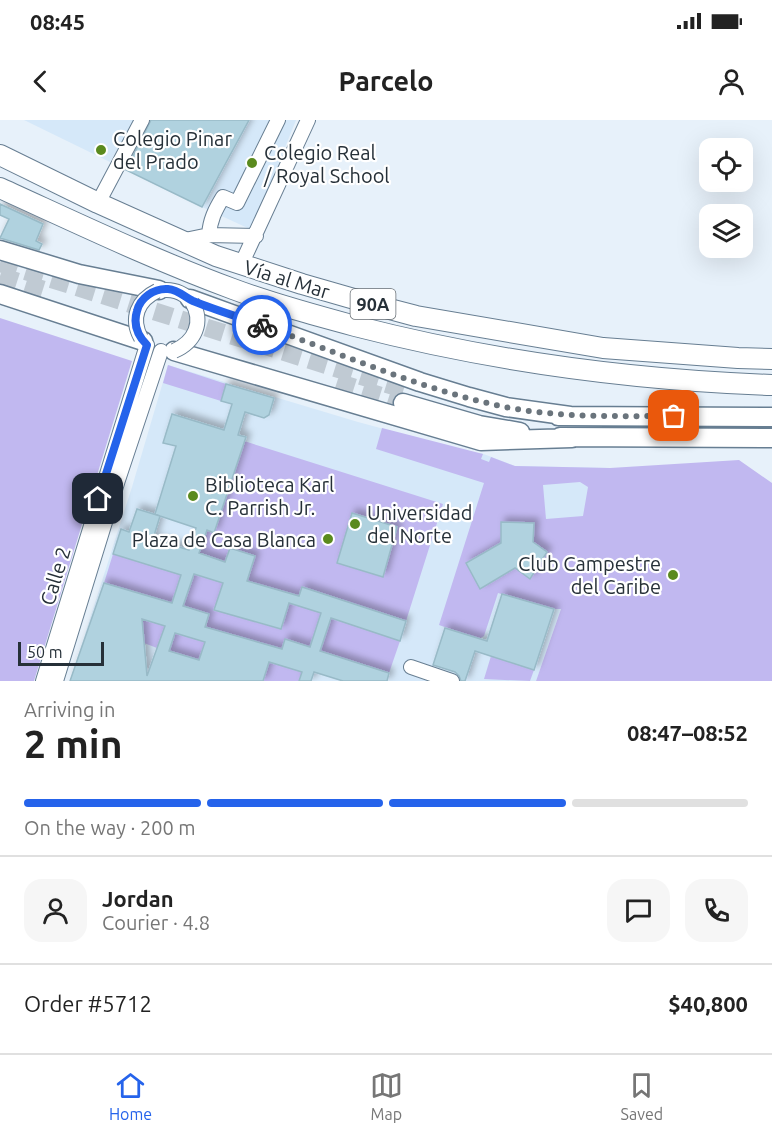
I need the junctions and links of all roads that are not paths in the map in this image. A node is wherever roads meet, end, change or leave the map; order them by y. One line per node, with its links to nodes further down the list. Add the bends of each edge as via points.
1 (142, 120): 6 (street)
2 (279, 120): 7 (street, via 237,203 223,197 213,213)
3 (308, 120): 8 (street)
4 (0, 155): 6 (highway, Vía al Mar / 90A)
5 (0, 188): 18 (highway, Vía al Mar / 90A, via 233,290 403,338 591,371)
6 (98, 203): 9 (highway, Vía al Mar / 90A)
7 (209, 235): 8 (street); 9 (street)
8 (255, 236): 11 (street)
9 (180, 241): 11 (highway, Vía al Mar / 90A)
10 (0, 250): 12 (main road, via 79,274)
11 (241, 265): 17 (highway, Vía al Mar / 90A, via 416,316 603,348)
12 (158, 290): 14 (street, via 177,291); 15 (street, bridge, via 141,302 137,311 135,321)
13 (0, 294): 15 (main road)
14 (191, 301): 16 (street, bridge, via 198,316 195,334 182,347); 19 (main road, via 469,398)
15 (143, 341): 16 (street); 23 (street, Calle 2)
16 (167, 351): 21 (main road, via 481,441); 23 (street, Calle 2)
17 (772, 359)
18 (772, 385)
19 (570, 416): 20 (main road); 21 (main road, via 516,415 405,397 479,425)
20 (772, 417)
21 (572, 438): 22 (main road)
22 (772, 438)
23 (112, 478): 25 (street, Calle 2); 26 (street, Calle 2)
24 (411, 667): 27 (street)
25 (43, 681)
26 (56, 681)
27 (452, 681)

